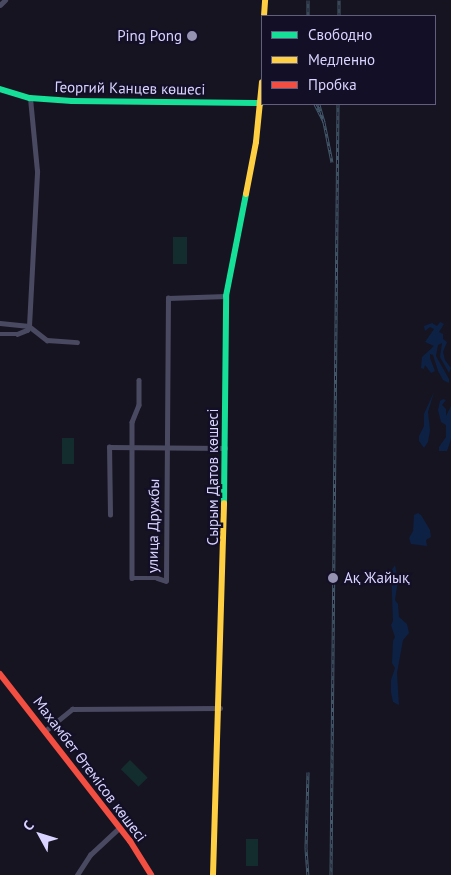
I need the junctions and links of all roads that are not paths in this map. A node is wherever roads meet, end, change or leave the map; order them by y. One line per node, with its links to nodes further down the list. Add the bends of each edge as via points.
1 (5, 0): 3 (street)
2 (264, 0): 4 (main road)
3 (0, 5)
4 (264, 15)
5 (0, 89): 6 (main road, Георгий Канцев көшесі)
6 (30, 98): 7 (main road, Георгий Канцев көшесі); 10 (street, via 37,180)
7 (261, 104): 8 (main road, Сырым Датов көшесі)
8 (226, 296): 14 (street, улица Дружбы, via 168,298); 16 (main road, Сырым Датов көшесі)
9 (0, 323): 10 (street)
10 (29, 326): 11 (street, via 17,334); 12 (street, via 47,340)
11 (0, 334)
12 (77, 342)
13 (139, 380): 15 (street, улица Дружбы, via 139,405 132,422)
14 (167, 447): 15 (street); 15 (street, улица Дружбы, via 166,581 132,578); 16 (street)
15 (132, 448): 17 (street, via 109,447)
16 (225, 448): 21 (main road, Сырым Датов көшесі)
17 (110, 515)
18 (0, 674): 19 (main road, Махамбет Өтемісов көшесі)
19 (7, 681): 20 (street); 22 (main road, Махамбет Өтемісов көшесі)
20 (0, 686)
21 (220, 708): 22 (street, via 72,709); 26 (main road, Сырым Датов көшесі)
22 (45, 731): 23 (main road, Махамбет Өтемісов көшесі)
23 (119, 828): 24 (street, via 90,855); 25 (main road, Махамбет Өтемісов көшесі, via 138,851)
24 (77, 875)
25 (150, 875)
26 (213, 875)

